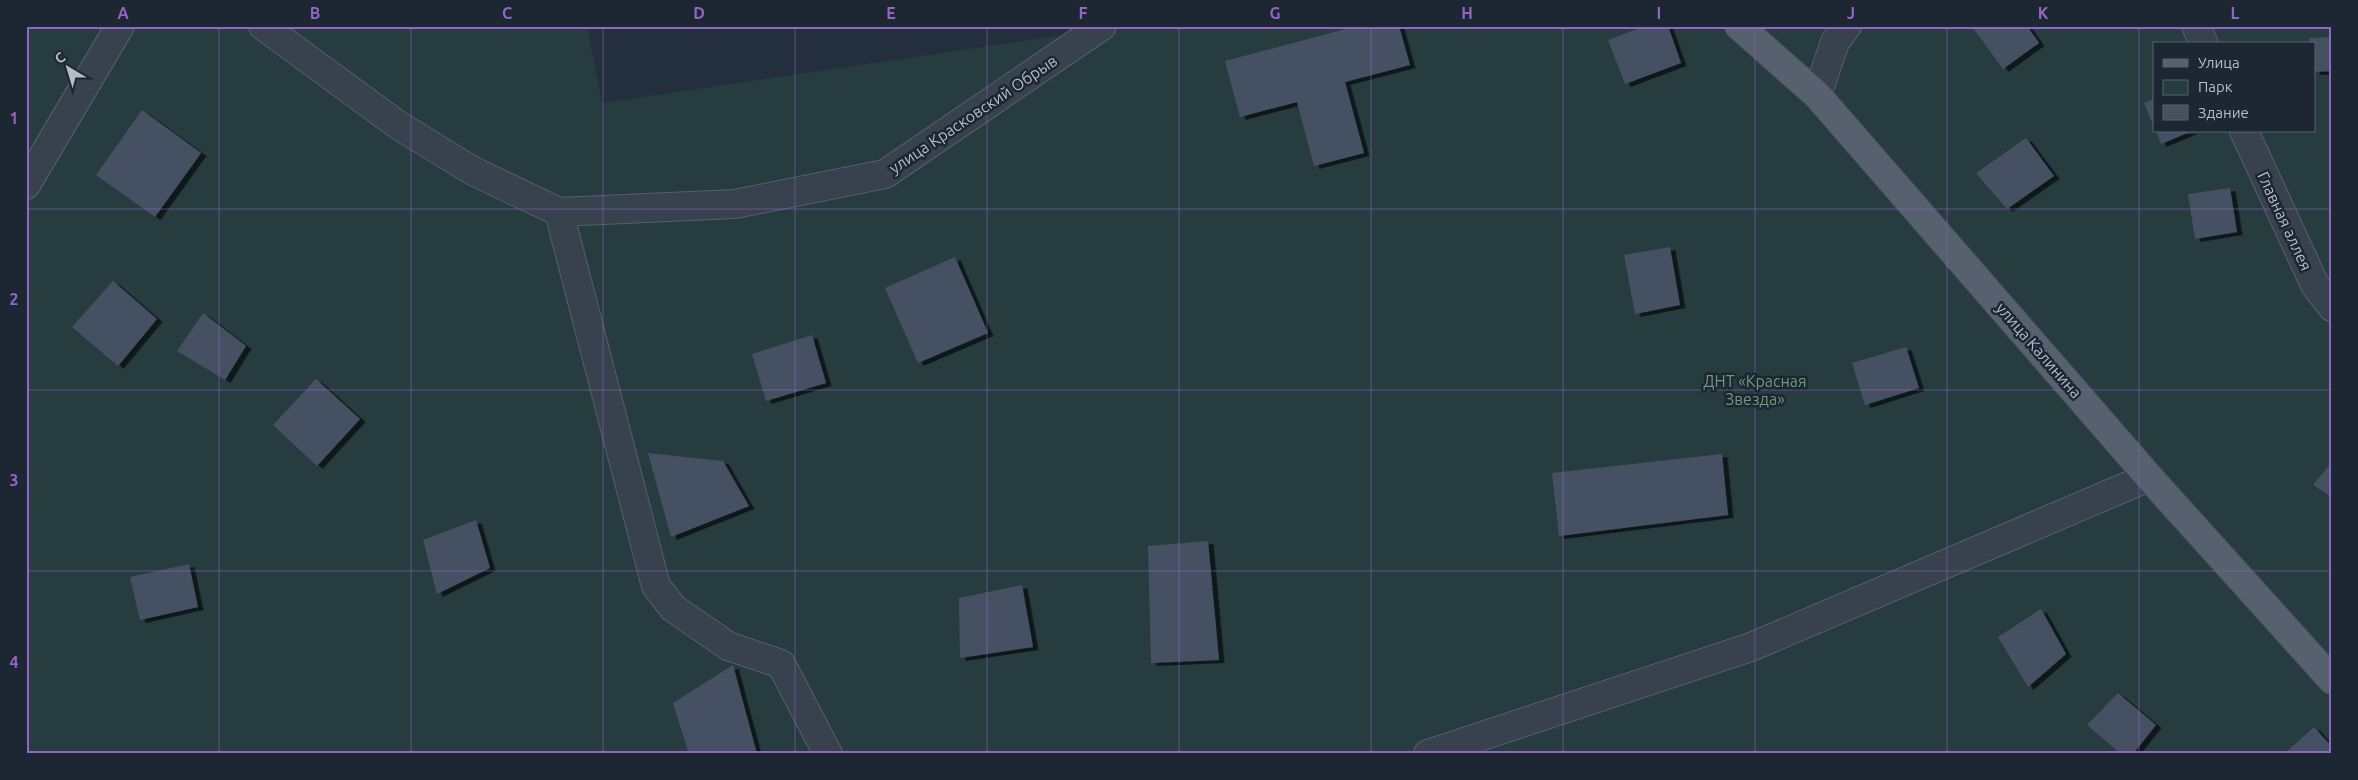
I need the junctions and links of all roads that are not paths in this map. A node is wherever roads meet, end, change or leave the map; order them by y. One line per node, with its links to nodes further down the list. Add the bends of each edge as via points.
1 (120, 26): 10 (street)
2 (263, 26): 11 (street, улица Красковский Обрыв, via 398,125 473,171)
3 (1102, 26): 11 (street, улица Красковский Обрыв, via 885,174 735,204)
4 (1739, 26): 8 (main road, улица Калинина)
5 (1847, 26): 8 (street, via 1835,42)
6 (2196, 26): 7 (street)
7 (2203, 42)
8 (1817, 95): 13 (main road, улица Калинина)
9 (2244, 132): 12 (street, Главная аллея, via 2315,285)
10 (26, 185)
11 (560, 212): 15 (street, via 656,586 673,608 728,646 781,664)
12 (2332, 307)
13 (2149, 477): 14 (main road, улица Калинина); 16 (street, via 1752,647)
14 (2332, 680)
15 (828, 754)
16 (1428, 754)

